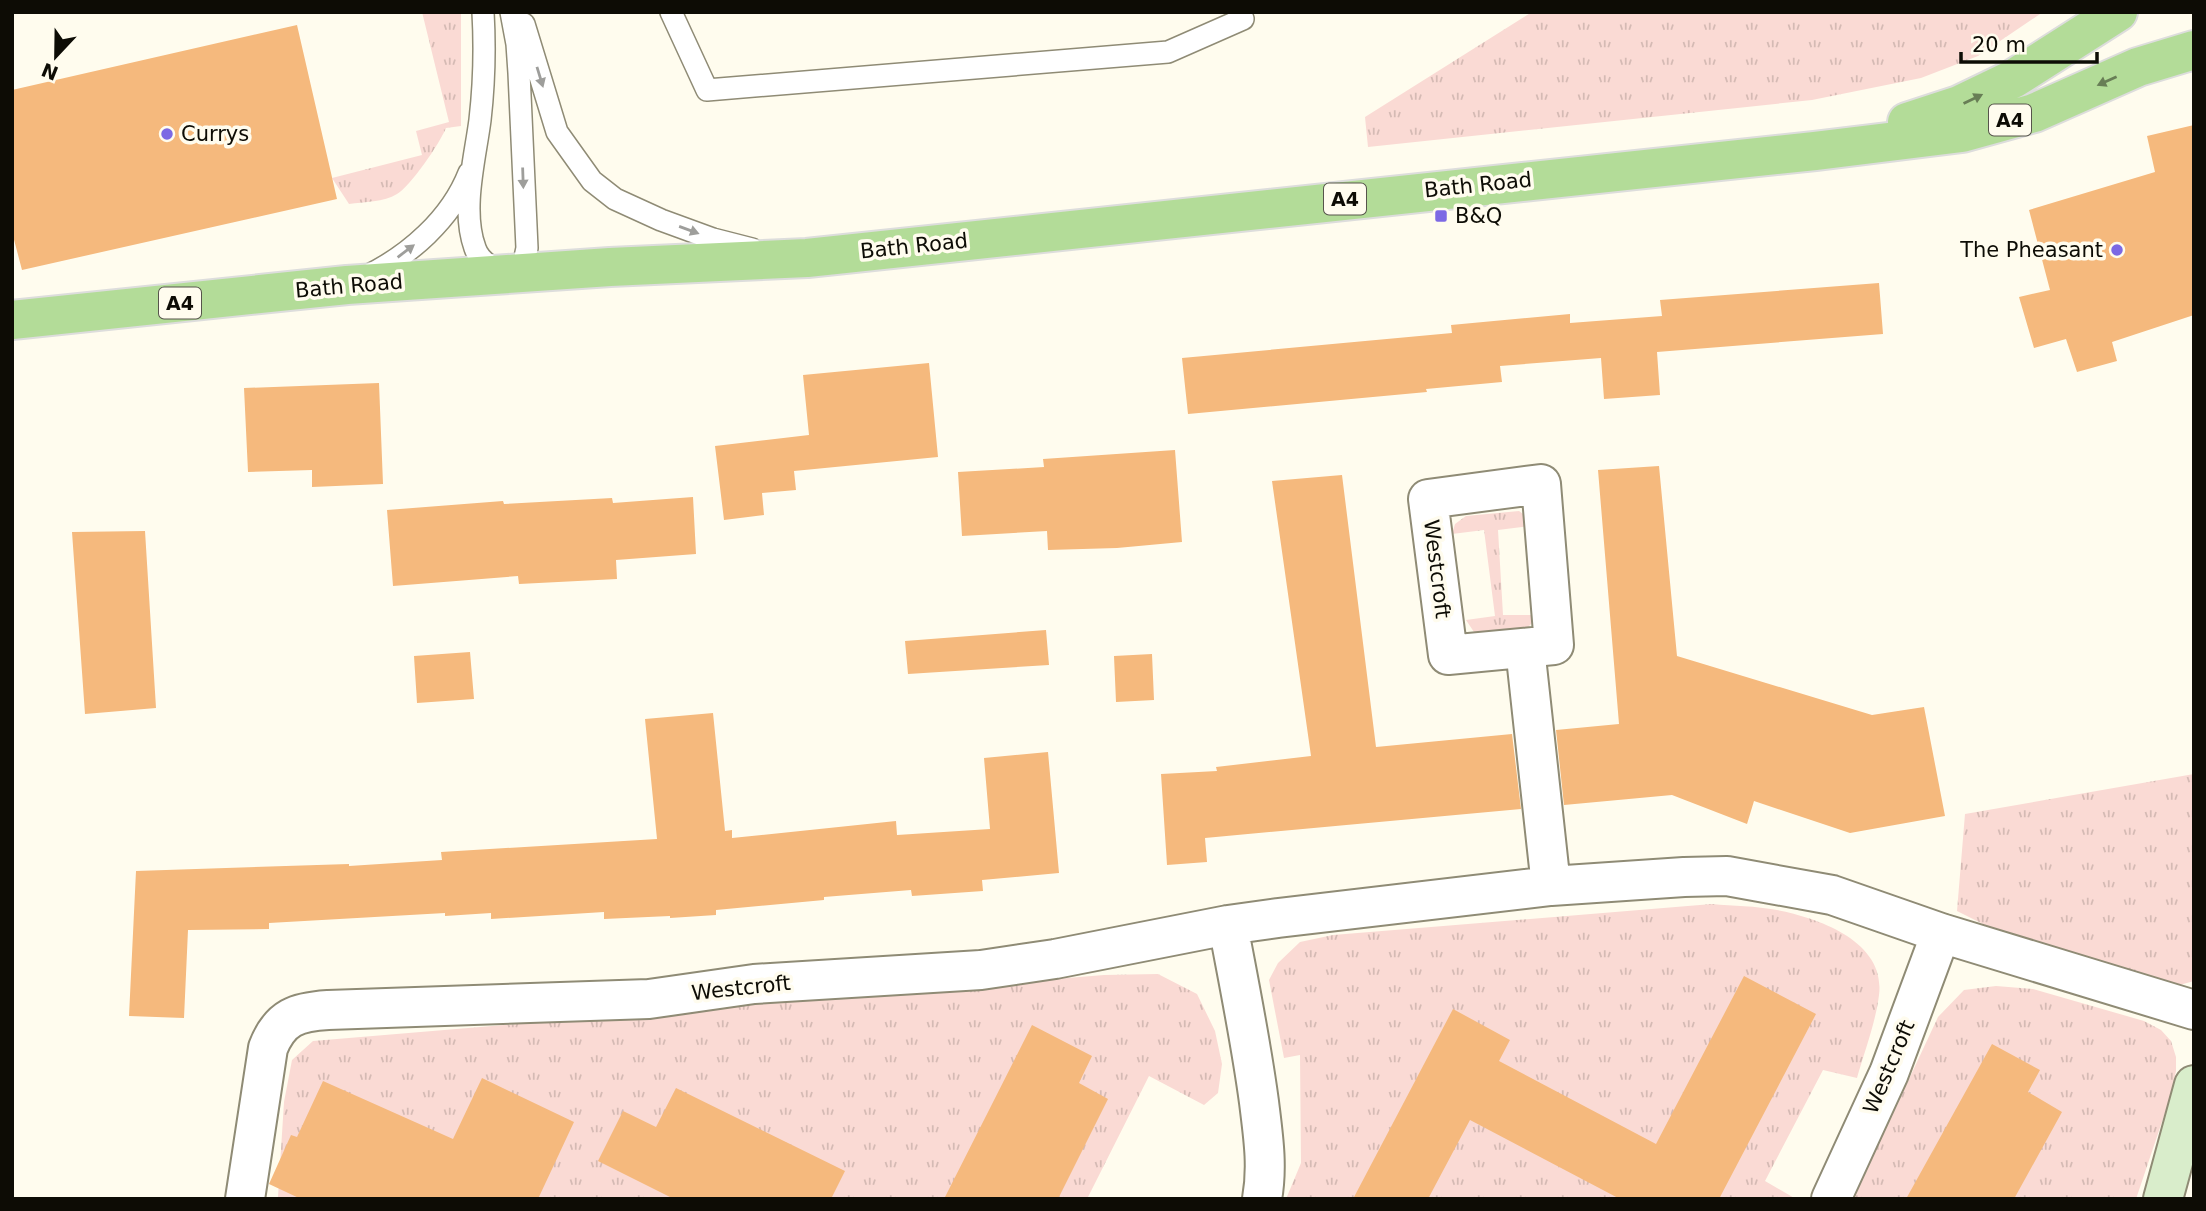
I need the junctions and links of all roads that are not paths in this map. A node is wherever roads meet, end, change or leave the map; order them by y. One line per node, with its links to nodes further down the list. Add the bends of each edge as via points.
1 (483, 12): 10 (lane, via 482,84)
2 (511, 12): 12 (lane, one-way to 12, via 517,44 527,241 524,262)
3 (520, 12): 11 (lane, one-way to 11, via 557,132 599,188 661,220 713,239)
4 (671, 12): 5 (lane, via 708,90 1168,52 1243,19)
5 (1240, 12)
6 (2118, 12): 7 (main road, Bath Road / A4)
7 (2093, 23): 9 (main road, Bath Road / A4, one-way to 7, via 1959,105 2013,79)
8 (2194, 50): 9 (main road, Bath Road / A4, one-way to 9, via 2138,67 2034,113 1974,130)
9 (1815, 151): 11 (main road, Bath Road / A4)
10 (473, 162): 12 (lane, via 470,223 475,248 491,266); 13 (lane, one-way to 10, via 389,264 424,237 454,201)
11 (807, 258): 12 (main road, Bath Road / A4)
12 (513, 273): 13 (main road, Bath Road / A4)
13 (347, 285): 14 (main road, Bath Road / A4)
14 (12, 320)
15 (1525, 648): 15 (street, Westcroft, via 1448,655 1428,499 1541,484 1554,645); 16 (street)
16 (1551, 886): 17 (street, Westcroft); 18 (street, Westcroft, via 1727,876 1832,895)
17 (1228, 925): 21 (street, Westcroft, via 981,970 754,984 649,999 314,1011 289,1018 275,1031 268,1048); 22 (street, via 1255,1073 1265,1156)
18 (1941, 933): 19 (street, Westcroft); 23 (street, Westcroft, via 1889,1073)
19 (2194, 1010)
20 (2194, 1085): 24 (main road)
21 (244, 1199)
22 (1262, 1199)
23 (1831, 1199)
24 (2163, 1199)

